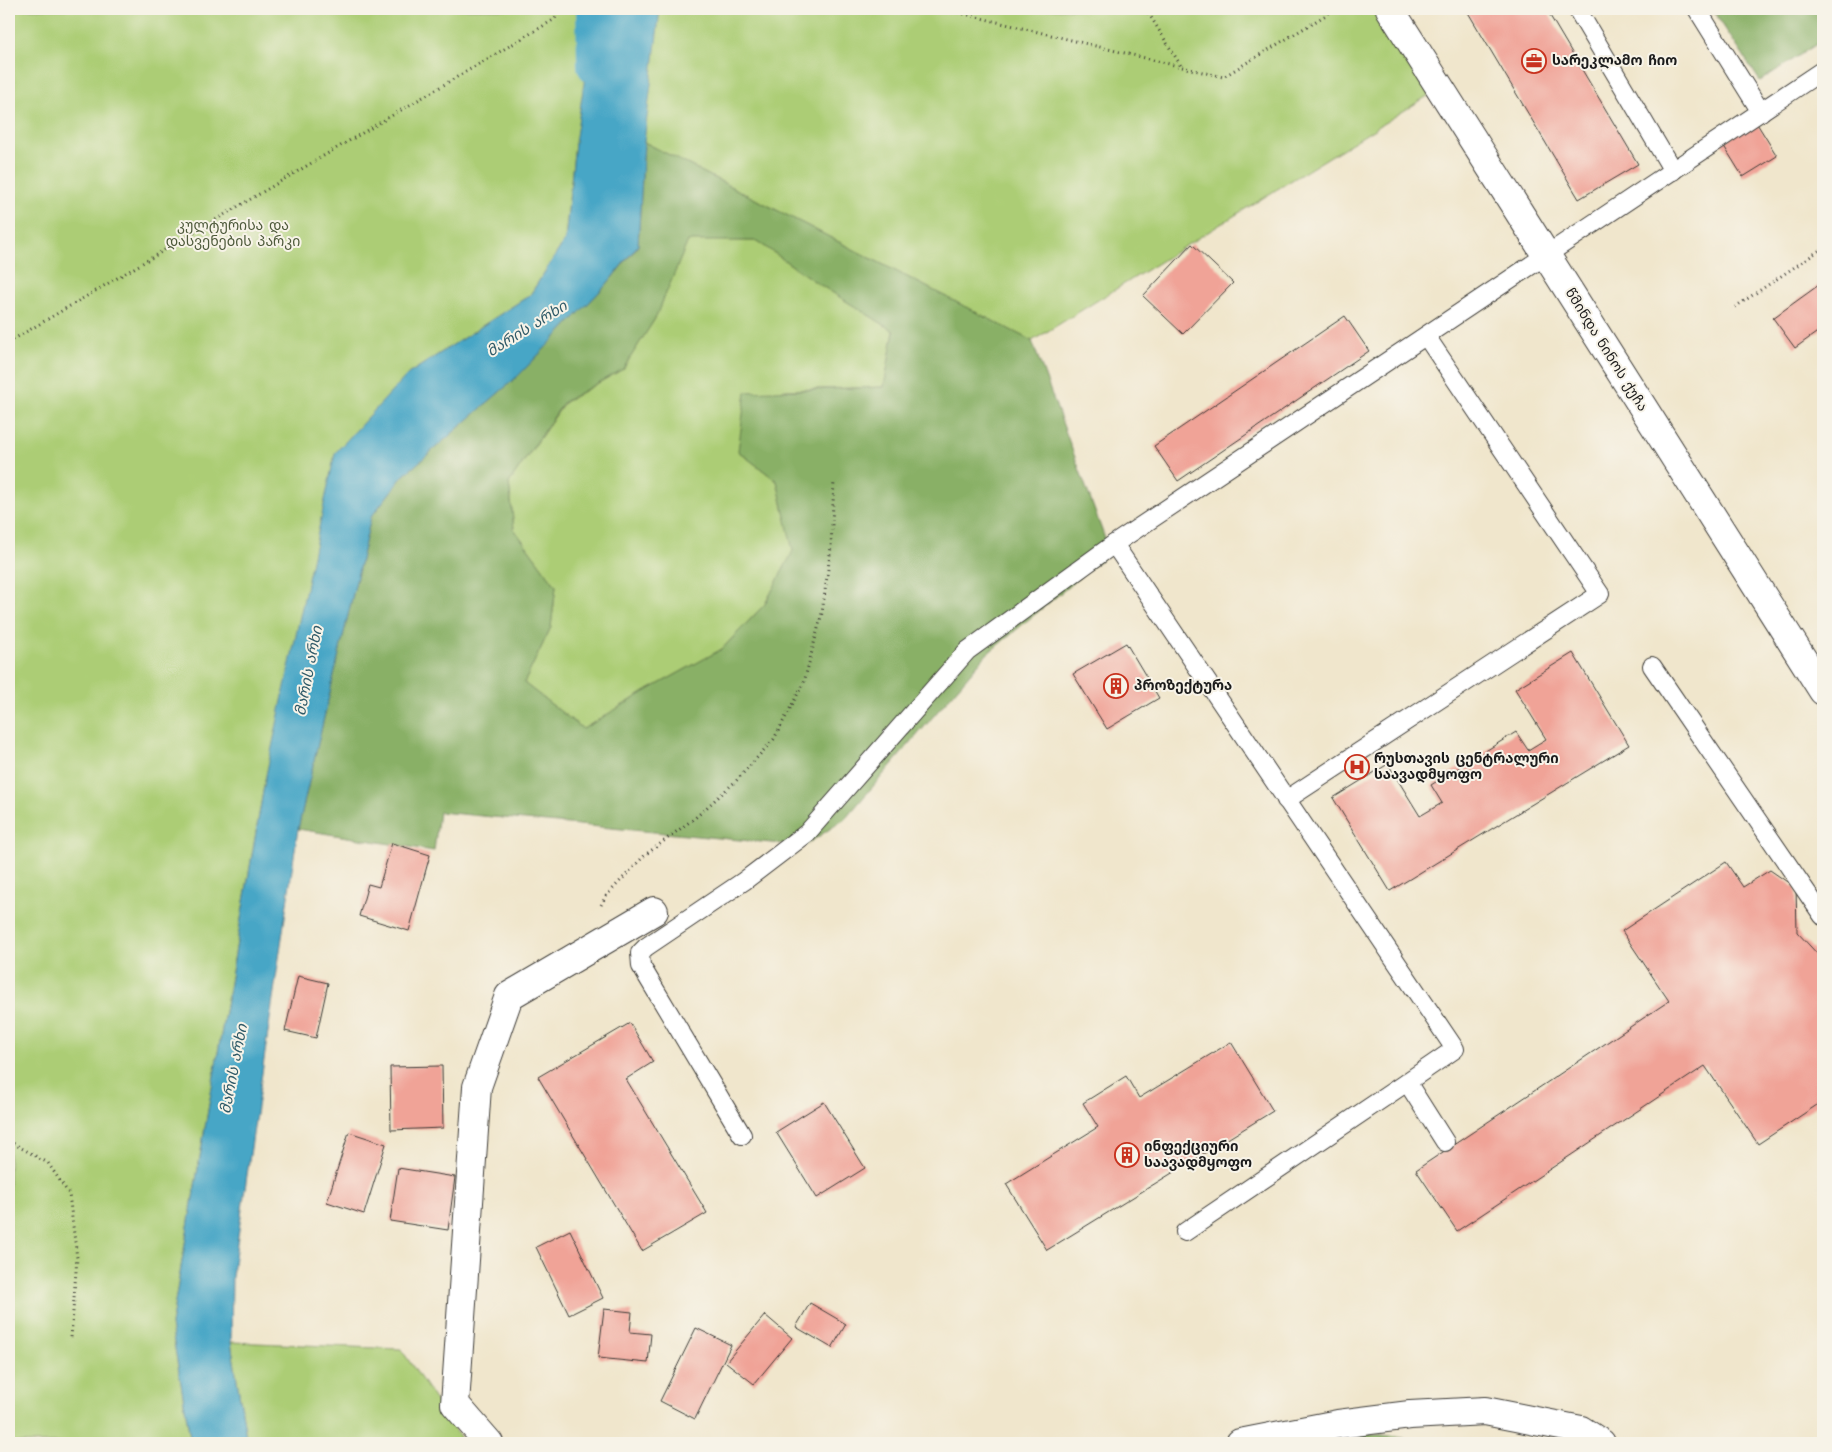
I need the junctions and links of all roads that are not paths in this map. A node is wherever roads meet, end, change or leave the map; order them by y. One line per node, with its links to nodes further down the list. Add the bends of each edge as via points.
1 (1390, 9): 7 (street, წმინდა ნინოს ქუჩა)
2 (1577, 9): 6 (lane)
3 (1697, 9): 5 (lane)
4 (1823, 70): 5 (lane)
5 (1761, 112): 6 (lane)
6 (1673, 171): 7 (lane)
7 (1546, 255): 8 (lane); 11 (street, წმინდა ნინოს ქუჩა)
8 (1426, 336): 9 (lane); 12 (lane, via 1600,594)
9 (1114, 544): 12 (lane); 16 (lane, via 966,651 807,832 744,881 640,953 641,966)
10 (1652, 666): 14 (lane)
11 (1823, 691)
12 (1286, 800): 15 (lane, via 1455,1049)
13 (654, 911): 19 (street, via 509,996 477,1087 455,1404)
14 (1823, 916)
15 (1406, 1082): 17 (lane); 18 (lane)
16 (742, 1135)
17 (1445, 1142)
18 (1184, 1232)
19 (489, 1443)
20 (1240, 1443): 21 (street, via 1338,1424 1410,1415 1485,1411 1580,1430)
21 (1601, 1443)

